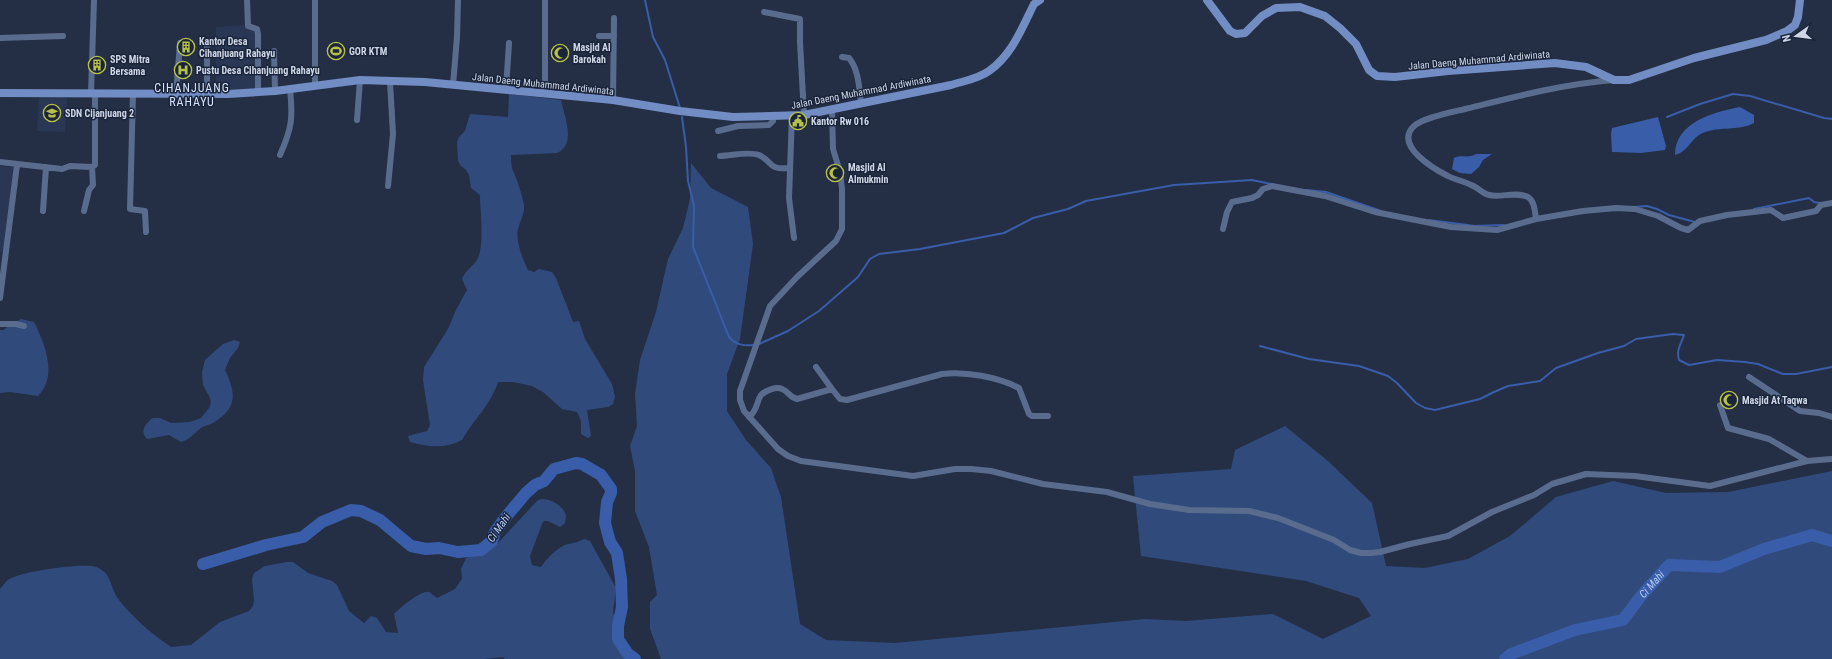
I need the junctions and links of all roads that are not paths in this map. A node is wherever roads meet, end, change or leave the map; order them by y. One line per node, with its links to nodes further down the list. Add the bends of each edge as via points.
1 (94, 0): 32 (street)
2 (247, 0): 28 (street, via 248,26 257,29 258,34)
3 (316, 0): 23 (street)
4 (458, 0): 24 (street)
5 (545, 0): 31 (street)
6 (1040, 0): 36 (main road, Jalan Daeng Muhammad Ardiwinata, via 1034,4 1009,52 989,72 951,85)
7 (1207, 0): 21 (main road, Jalan Daeng Muhammad Ardiwinata, via 1230,31 1236,34 1245,33 1262,16 1276,8 1300,7 1325,16 1356,44 1369,70 1377,76 1395,77 1555,63 1586,67)
8 (1800, 0): 21 (main road, via 1795,26 1788,31 1766,40 1694,58 1628,80)
9 (764, 12): 38 (street, via 800,19)
10 (614, 18): 13 (street)
11 (63, 36): 14 (street)
12 (599, 36): 13 (street)
13 (614, 36): 35 (street)
14 (0, 38)
15 (180, 43): 33 (street)
16 (509, 44): 26 (street)
17 (207, 46): 34 (street)
18 (274, 51): 27 (street)
19 (842, 57): 36 (street, via 849,58 853,63)
20 (360, 80): 22 (main road, Jalan Daeng Muhammad Ardiwinata); 23 (main road, Jalan Daeng Muhammad Ardiwinata); 41 (street)
21 (1614, 80): 54 (street, via 1552,88 1434,117 1414,126 1409,133 1412,151 1421,158 1448,176 1471,184 1491,196 1508,194 1529,198)
22 (390, 82): 24 (main road, Jalan Daeng Muhammad Ardiwinata); 50 (street, via 393,134)
23 (315, 85): 25 (main road, Jalan Daeng Muhammad Ardiwinata)
24 (453, 85): 26 (main road, Jalan Daeng Muhammad Ardiwinata)
25 (290, 89): 27 (main road, Jalan Daeng Muhammad Ardiwinata); 43 (street, via 292,126)
26 (506, 89): 31 (main road, Jalan Daeng Muhammad Ardiwinata)
27 (275, 90): 28 (main road, Jalan Daeng Muhammad Ardiwinata)
28 (258, 92): 34 (main road, Jalan Daeng Muhammad Ardiwinata)
29 (0, 93): 32 (main road, Jalan Daeng Muhammad Ardiwinata)
30 (133, 93): 32 (main road, Jalan Daeng Muhammad Ardiwinata); 33 (main road, Jalan Daeng Muhammad Ardiwinata); 56 (street, via 130,209 145,210)
31 (545, 93): 35 (main road, Jalan Daeng Muhammad Ardiwinata)
32 (93, 94): 48 (street, via 95,165)
33 (176, 94): 34 (main road, Jalan Daeng Muhammad Ardiwinata)
34 (207, 94)
35 (612, 100): 40 (main road, Jalan Daeng Muhammad Ardiwinata, via 733,117)
36 (861, 104): 37 (main road, Jalan Daeng Muhammad Ardiwinata)
37 (832, 110): 38 (main road, Jalan Daeng Muhammad Ardiwinata); 66 (street, via 833,149 842,189 842,229 836,241 777,297 767,313 740,391 742,406)
38 (804, 114): 39 (main road, Jalan Daeng Muhammad Ardiwinata)
39 (792, 115): 40 (main road, Jalan Daeng Muhammad Ardiwinata); 49 (street)
40 (773, 117): 42 (street, via 769,125 738,126)
41 (356, 120)
42 (718, 131)
43 (280, 155)
44 (720, 156): 49 (street, via 752,154 763,158 773,168)
45 (0, 162): 46 (street)
46 (17, 165): 47 (street); 58 (street)
47 (46, 167): 48 (street); 52 (street)
48 (92, 167): 53 (street, via 93,185 89,190)
49 (789, 168): 57 (street, via 789,198)
50 (388, 186)
51 (1832, 203): 54 (street, via 1821,205 1816,211 1783,218 1771,210 1727,215 1700,221 1688,230 1635,209 1583,211)
52 (42, 210)
53 (84, 211)
54 (1536, 219): 55 (street, via 1497,230 1451,227 1374,212 1325,196 1272,186 1263,189 1252,198 1232,202)
55 (1223, 229)
56 (146, 232)
57 (794, 238)
58 (0, 298)
59 (0, 324): 60 (street)
60 (24, 326)
61 (816, 367): 63 (street)
62 (1749, 377): 67 (street, via 1800,411)
63 (832, 390): 65 (street, via 840,399 847,400 942,374 970,374 1012,384 1019,388 1029,414); 66 (street, via 797,399 791,398 782,388 775,388 761,396 755,412)
64 (1720, 406): 69 (street, via 1728,428 1769,439)
65 (1048, 416)
66 (749, 417): 69 (street, via 778,449 801,461 913,476 955,469 991,471 1043,484 1107,492 1150,504 1189,510 1249,511 1278,518 1361,553 1380,552 1448,536 1492,512 1534,496 1552,484 1586,474 1635,476 1710,486)
67 (1832, 417)
68 (1832, 459): 69 (street)
69 (1807, 461)

